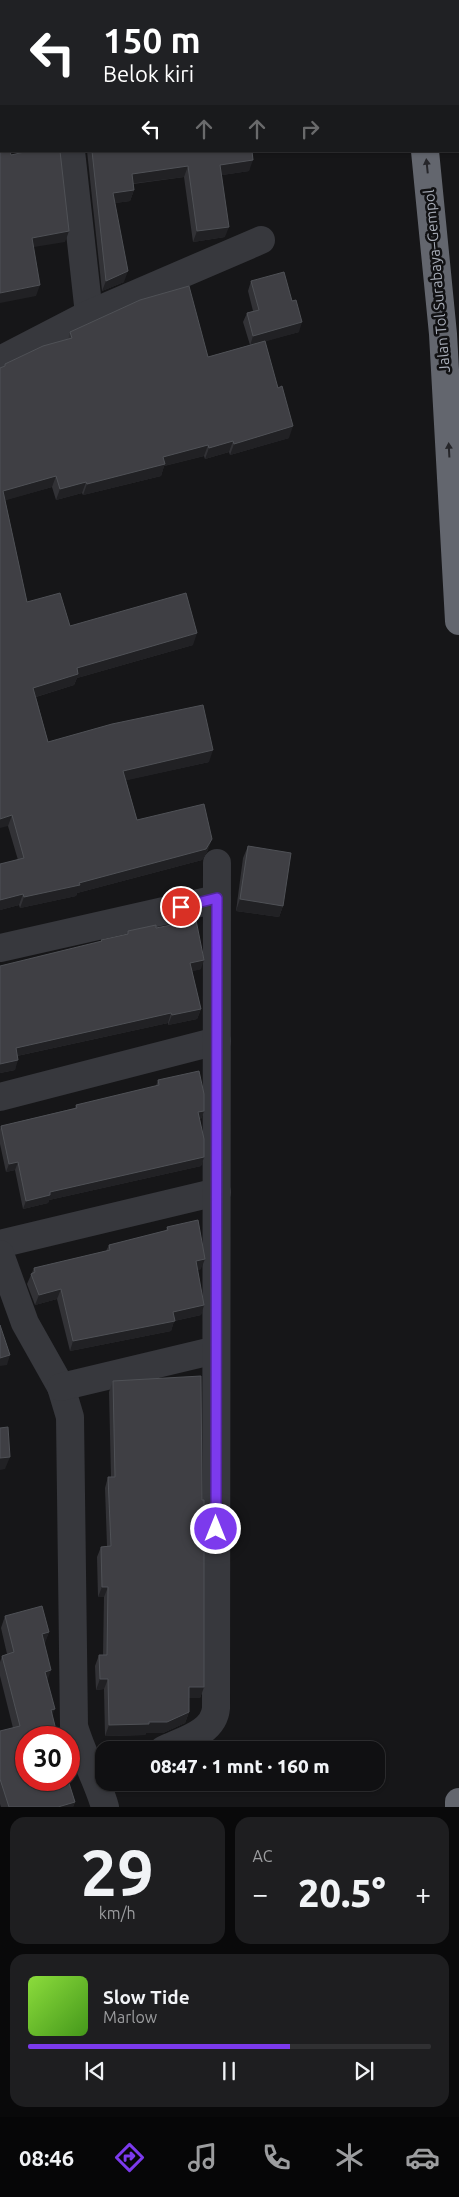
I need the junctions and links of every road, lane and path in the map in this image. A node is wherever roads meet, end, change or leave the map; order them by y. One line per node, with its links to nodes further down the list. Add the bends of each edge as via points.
1 (71, 152): 4 (street)
2 (425, 152): 6 (highway, Jalan Tol Surabaya–Gempol, one-way to 2, via 443,334)
3 (261, 240): 4 (street)
4 (89, 314): 5 (street)
5 (0, 360)
6 (459, 621)
7 (217, 863): 8 (street)
8 (217, 898): 9 (street); 10 (street)
9 (0, 948)
10 (217, 1041): 11 (street); 12 (street)
11 (0, 1097)
12 (217, 1192): 13 (street); 15 (street)
13 (0, 1244)
14 (0, 1254): 16 (street, via 25,1323)
15 (216, 1350): 16 (street); 17 (street, via 215,1716 211,1725)
16 (62, 1387): 18 (street, via 70,1417 74,1726)
17 (181, 1741)
18 (95, 1775)
19 (459, 1802): 20 (highway)
20 (459, 1807)

